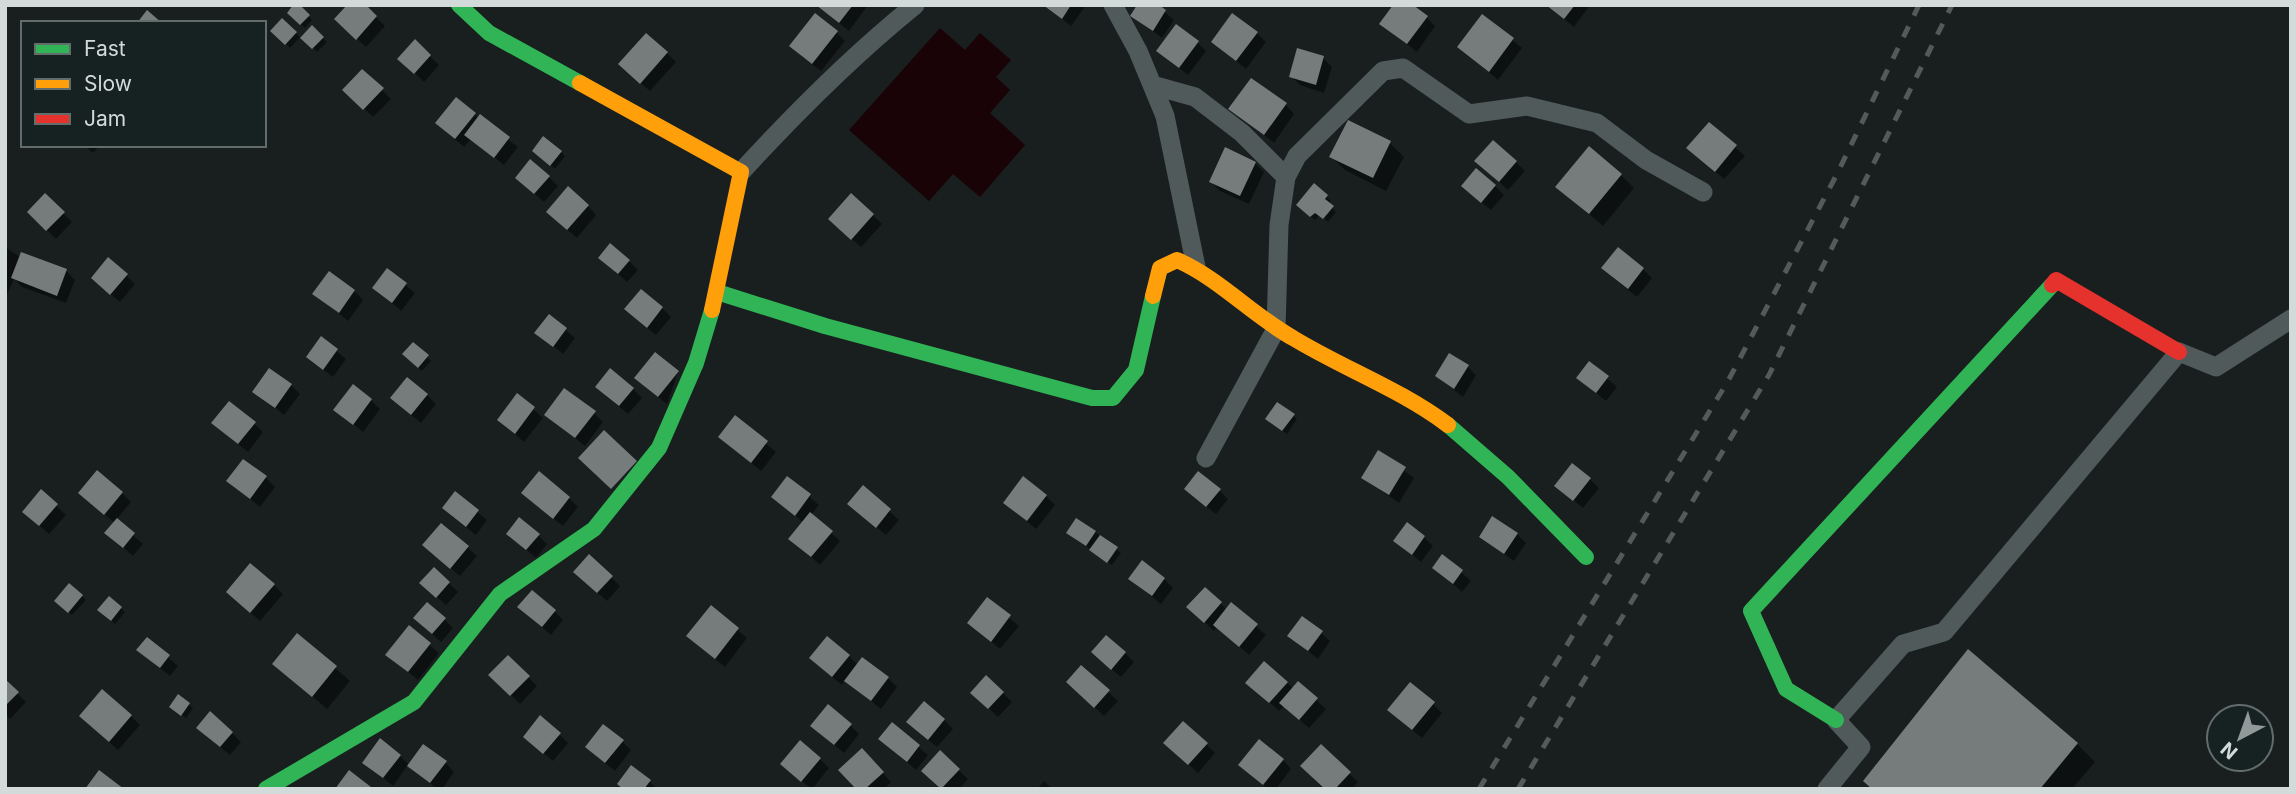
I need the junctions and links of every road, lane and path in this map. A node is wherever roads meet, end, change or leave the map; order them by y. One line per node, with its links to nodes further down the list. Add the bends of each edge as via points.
1 (459, 5): 5 (street, via 489,33)
2 (915, 5): 5 (street, via 806,101)
3 (1113, 5): 4 (street)
4 (1153, 85): 6 (street, via 1195,97 1242,133); 8 (street, via 1166,116)
5 (741, 172): 9 (street)
6 (1286, 177): 7 (street, via 1297,156 1383,71 1403,68 1469,114 1527,106 1597,123 1646,160); 11 (street, via 1279,225)
7 (1703, 192)
8 (1196, 267): 9 (street, via 1177,260 1160,268 1136,370 1113,398 1093,398); 11 (street)
9 (717, 292): 17 (street, via 696,363 659,448 594,529 500,594 414,702)
10 (2291, 319): 12 (street, via 2216,367)
11 (1276, 329): 13 (street); 14 (street, via 1423,407 1472,444)
12 (2179, 352): 15 (street, via 1944,632 1903,645); 15 (street, via 2056,279 1751,611 1786,689)
13 (1206, 458)
14 (1586, 557)
15 (1836, 720): 16 (street, via 1861,747)
16 (1838, 784)
17 (266, 789)

